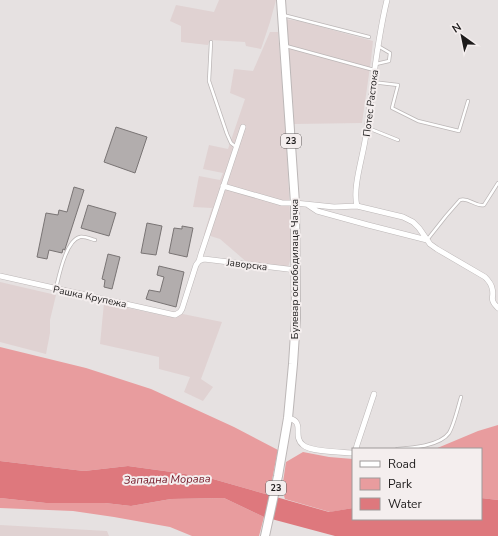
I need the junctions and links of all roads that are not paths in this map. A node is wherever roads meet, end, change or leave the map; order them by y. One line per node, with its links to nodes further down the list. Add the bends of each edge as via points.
1 (282, 0): 3 (main road, Булевар ослободилаца Чачка / 23)
2 (387, 0): 7 (street, Потес Растока)
3 (282, 15): 4 (lane); 6 (main road, Булевар ослободилаца Чачка / 23)
4 (369, 37)
5 (211, 42): 14 (lane, via 209,81 227,134)
6 (284, 45): 8 (lane); 17 (main road, Булевар ослободилаца Чачка / 23)
7 (378, 45): 8 (street, Потес Растока); 8 (lane, via 390,53 389,62)
8 (374, 67): 9 (street, Потес Растока)
9 (372, 82): 10 (lane, via 398,85 392,108 418,121 459,131); 12 (street, Потес Растока)
10 (468, 101)
11 (242, 127): 14 (street)
12 (367, 128): 13 (lane); 19 (street, Потес Растока, via 355,199)
13 (398, 140)
14 (236, 147): 16 (street)
15 (498, 183): 21 (lane, via 484,205 479,206 464,199 458,201)
16 (223, 186): 17 (street, via 282,203); 22 (street)
17 (295, 203): 18 (street); 23 (main road, Булевар ослободилаца Чачка / 23)
18 (307, 204): 19 (street); 21 (street, via 317,211)
19 (357, 206): 21 (street, via 413,222)
20 (95, 240): 25 (lane, via 80,237 74,240 67,250)
21 (427, 240): 26 (street, via 437,249 485,277 492,288 493,303)
22 (199, 260): 23 (street, Јаворска); 25 (street, Рашка Крупежа, via 182,309 175,315)
23 (296, 270): 29 (main road, Булевар ослободилаца Чачка / 23, via 295,335)
24 (0, 276): 25 (street, Рашка Крупежа)
25 (56, 288)
26 (498, 308)
27 (374, 394): 30 (street)
28 (461, 397): 31 (lane, via 449,432 444,438 434,443)
29 (288, 418): 32 (street, via 297,423 299,441 306,447); 33 (main road, Булевар ослободилаца Чачка / 23)
30 (356, 448)
31 (405, 448)
32 (352, 453)
33 (265, 536)

